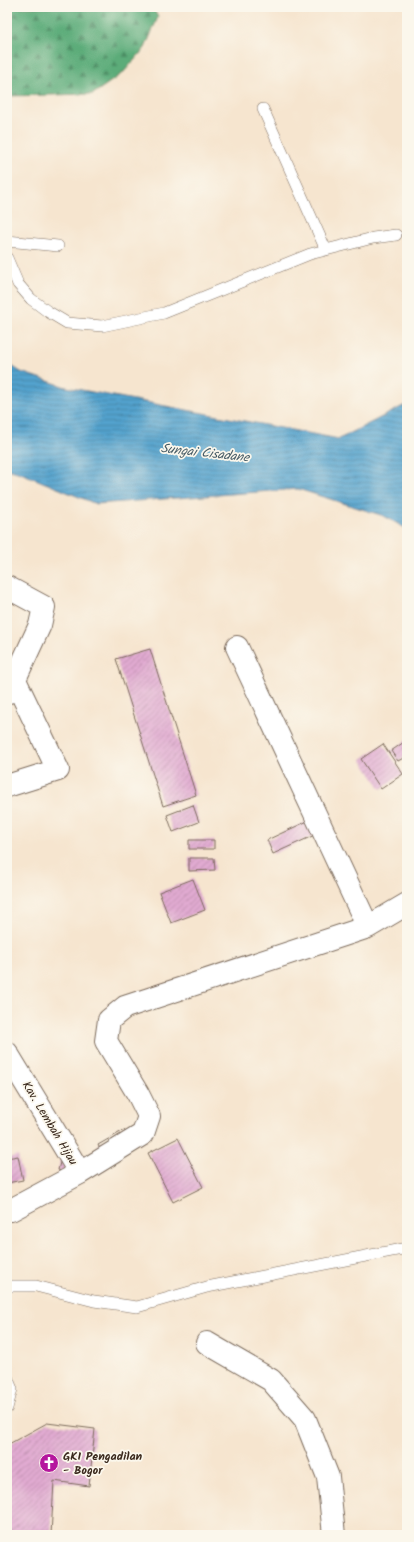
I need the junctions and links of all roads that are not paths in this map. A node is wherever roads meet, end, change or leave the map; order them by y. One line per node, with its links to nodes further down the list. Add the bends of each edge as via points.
1 (263, 109): 5 (lane)
2 (396, 235): 5 (lane)
3 (7, 241): 4 (lane)
4 (58, 246)
5 (326, 250): 6 (lane, via 310,254 164,313 102,326 68,323 47,311 31,299 18,284)
6 (7, 258)
7 (7, 587): 9 (street, via 44,607 40,625)
8 (237, 647): 12 (street)
9 (11, 689): 10 (street, via 58,770)
10 (7, 786)
11 (407, 904): 12 (street)
12 (368, 927): 14 (street, Kav. Lembah Hijau, via 125,1007 109,1020 106,1041 138,1094 148,1116 143,1134)
13 (7, 1053): 14 (street, Kav. Lembah Hijau)
14 (80, 1173): 15 (street, Kav. Lembah Hijau, via 24,1204)
15 (7, 1210)
16 (407, 1248): 17 (lane, via 207,1287 137,1307 94,1301 36,1286)
17 (7, 1286)
18 (207, 1343): 21 (street, via 271,1380 305,1418 328,1477)
19 (7, 1377): 20 (lane, via 12,1389)
20 (7, 1408)
21 (334, 1535)

